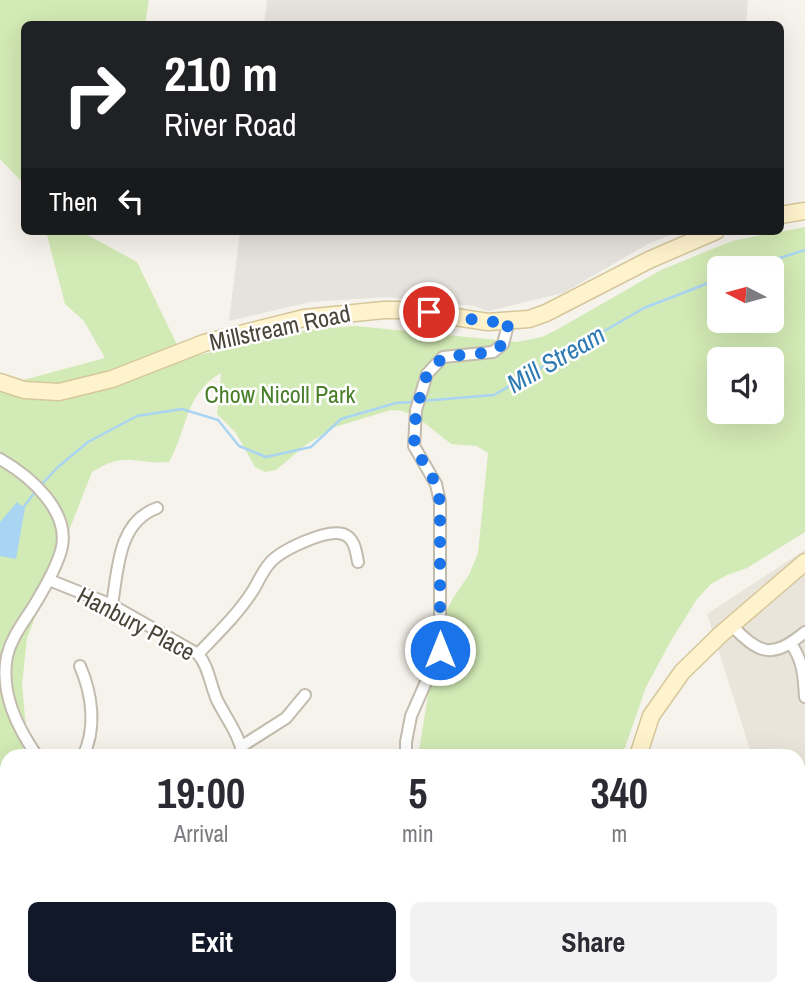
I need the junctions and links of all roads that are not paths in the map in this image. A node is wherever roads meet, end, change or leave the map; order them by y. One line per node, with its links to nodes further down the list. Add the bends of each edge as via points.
1 (805, 211): 2 (street)
2 (784, 214)
3 (707, 235): 4 (street, Millstream Road, via 546,313)
4 (509, 321): 5 (street, Millstream Road, via 409,310 304,318 204,343 112,379 59,391 24,390); 17 (street, via 503,344 493,352 443,357 427,374 416,410 414,446 436,484 440,502)
5 (0, 382)
6 (0, 459): 11 (street, via 29,480 61,522 62,549)
7 (157, 508): 12 (street, via 132,524 122,547)
8 (358, 562): 18 (street, via 354,542 344,534 289,547 269,563 252,592)
9 (805, 562): 13 (street)
10 (805, 570): 13 (street)
11 (49, 580): 12 (street, Hanbury Place); 22 (street, via 17,630 6,659 11,710)
12 (112, 605): 18 (street, Hanbury Place)
13 (734, 628): 15 (street, via 764,651); 27 (street, via 681,673 651,716); 28 (street, via 689,678 660,720)
14 (805, 632): 15 (street)
15 (791, 643): 21 (street, via 801,664)
16 (424, 647): 17 (street)
17 (440, 650): 26 (street, via 411,716)
18 (198, 654): 24 (street, Hanbury Place)
19 (80, 666): 23 (street, via 89,686 92,734)
20 (305, 695): 25 (street, via 286,718)
21 (805, 697)
22 (32, 749)
23 (86, 749)
24 (241, 749)
25 (245, 749)
26 (406, 749)
27 (640, 749)
28 (649, 749)

